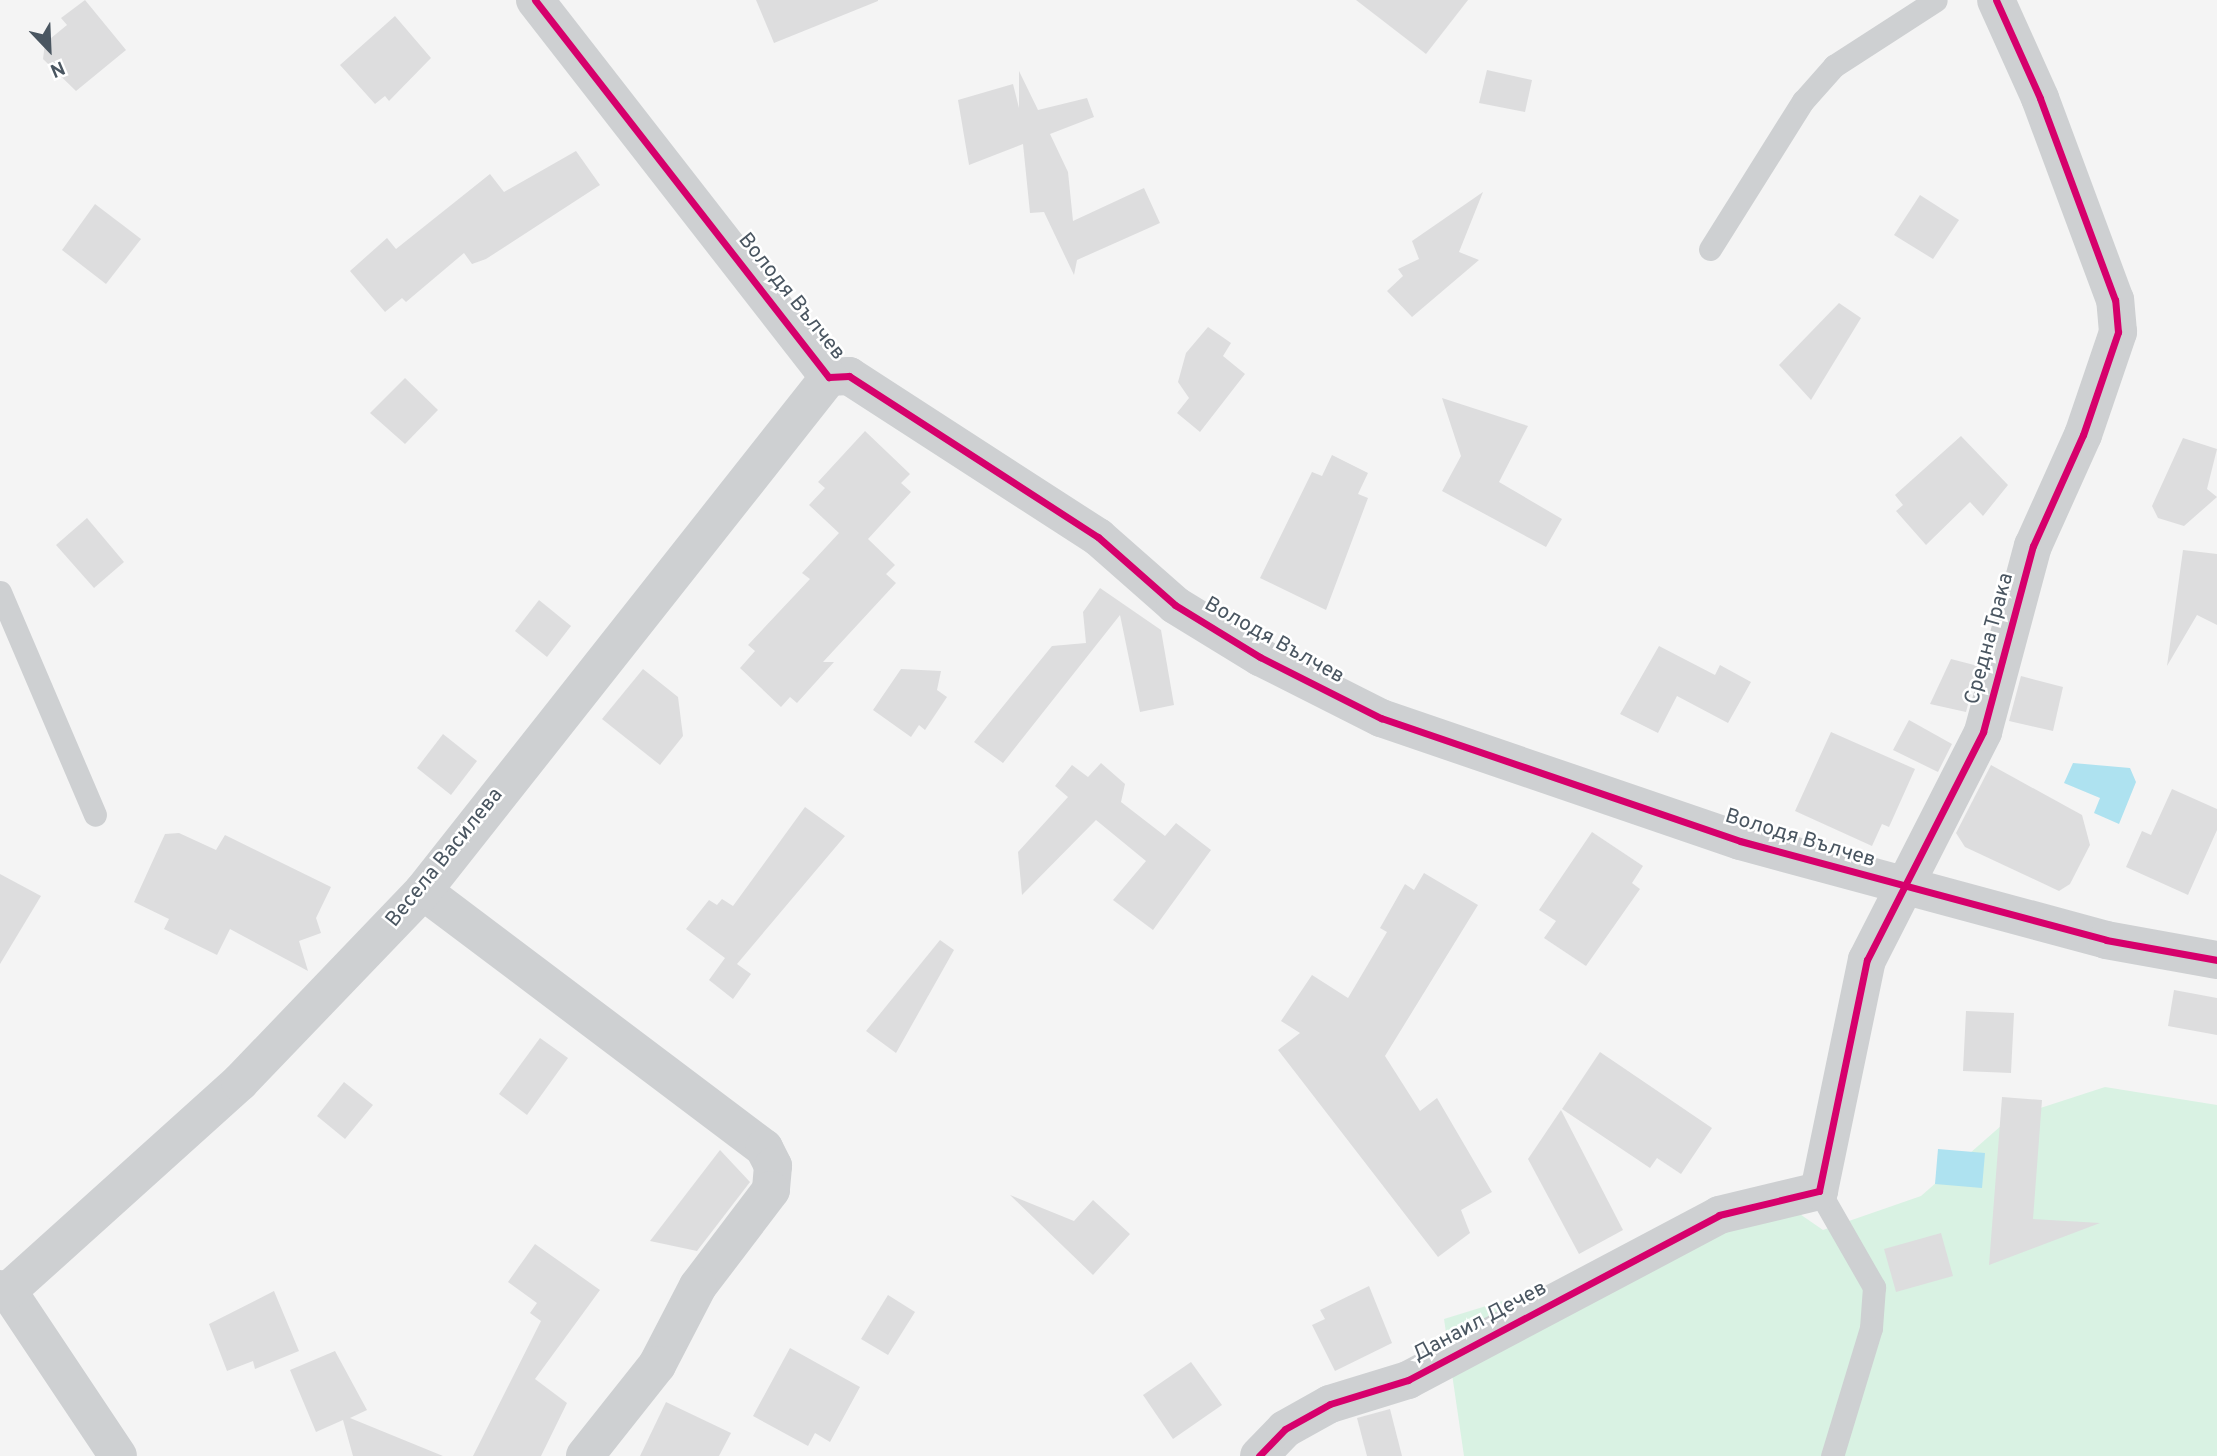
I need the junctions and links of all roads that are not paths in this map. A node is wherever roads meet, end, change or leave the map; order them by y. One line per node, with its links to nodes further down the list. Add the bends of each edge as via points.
1 (535, 0): 5 (street, Володя Вълчев)
2 (1936, 0): 4 (lane, via 1834,66 1803,101)
3 (1996, 0): 8 (street, Средна Трака, via 2040,98 2115,300 2118,331 2083,435 2033,546 1983,732)
4 (1710, 249)
5 (829, 377): 8 (street, Володя Вълчев, via 849,376 1098,537 1185,612 1381,718 1740,841); 9 (street, Весела Василева)
6 (0, 592): 7 (lane)
7 (94, 815)
8 (1905, 889): 10 (street, Володя Вълчев, via 2106,940); 11 (street, Средна Трака, via 1867,960)
9 (423, 891): 12 (street, Весела Василева, via 240,1082); 14 (street, via 764,1148 773,1166 771,1190 698,1286 657,1364)
10 (2217, 960)
11 (1819, 1191): 15 (street, Данаил Дечев, via 1718,1215 1408,1380 1330,1404 1285,1429); 16 (lane, via 1874,1287 1871,1328)
12 (4, 1290): 13 (street)
13 (118, 1456)
14 (585, 1456)
15 (1259, 1456)
16 (1832, 1456)

